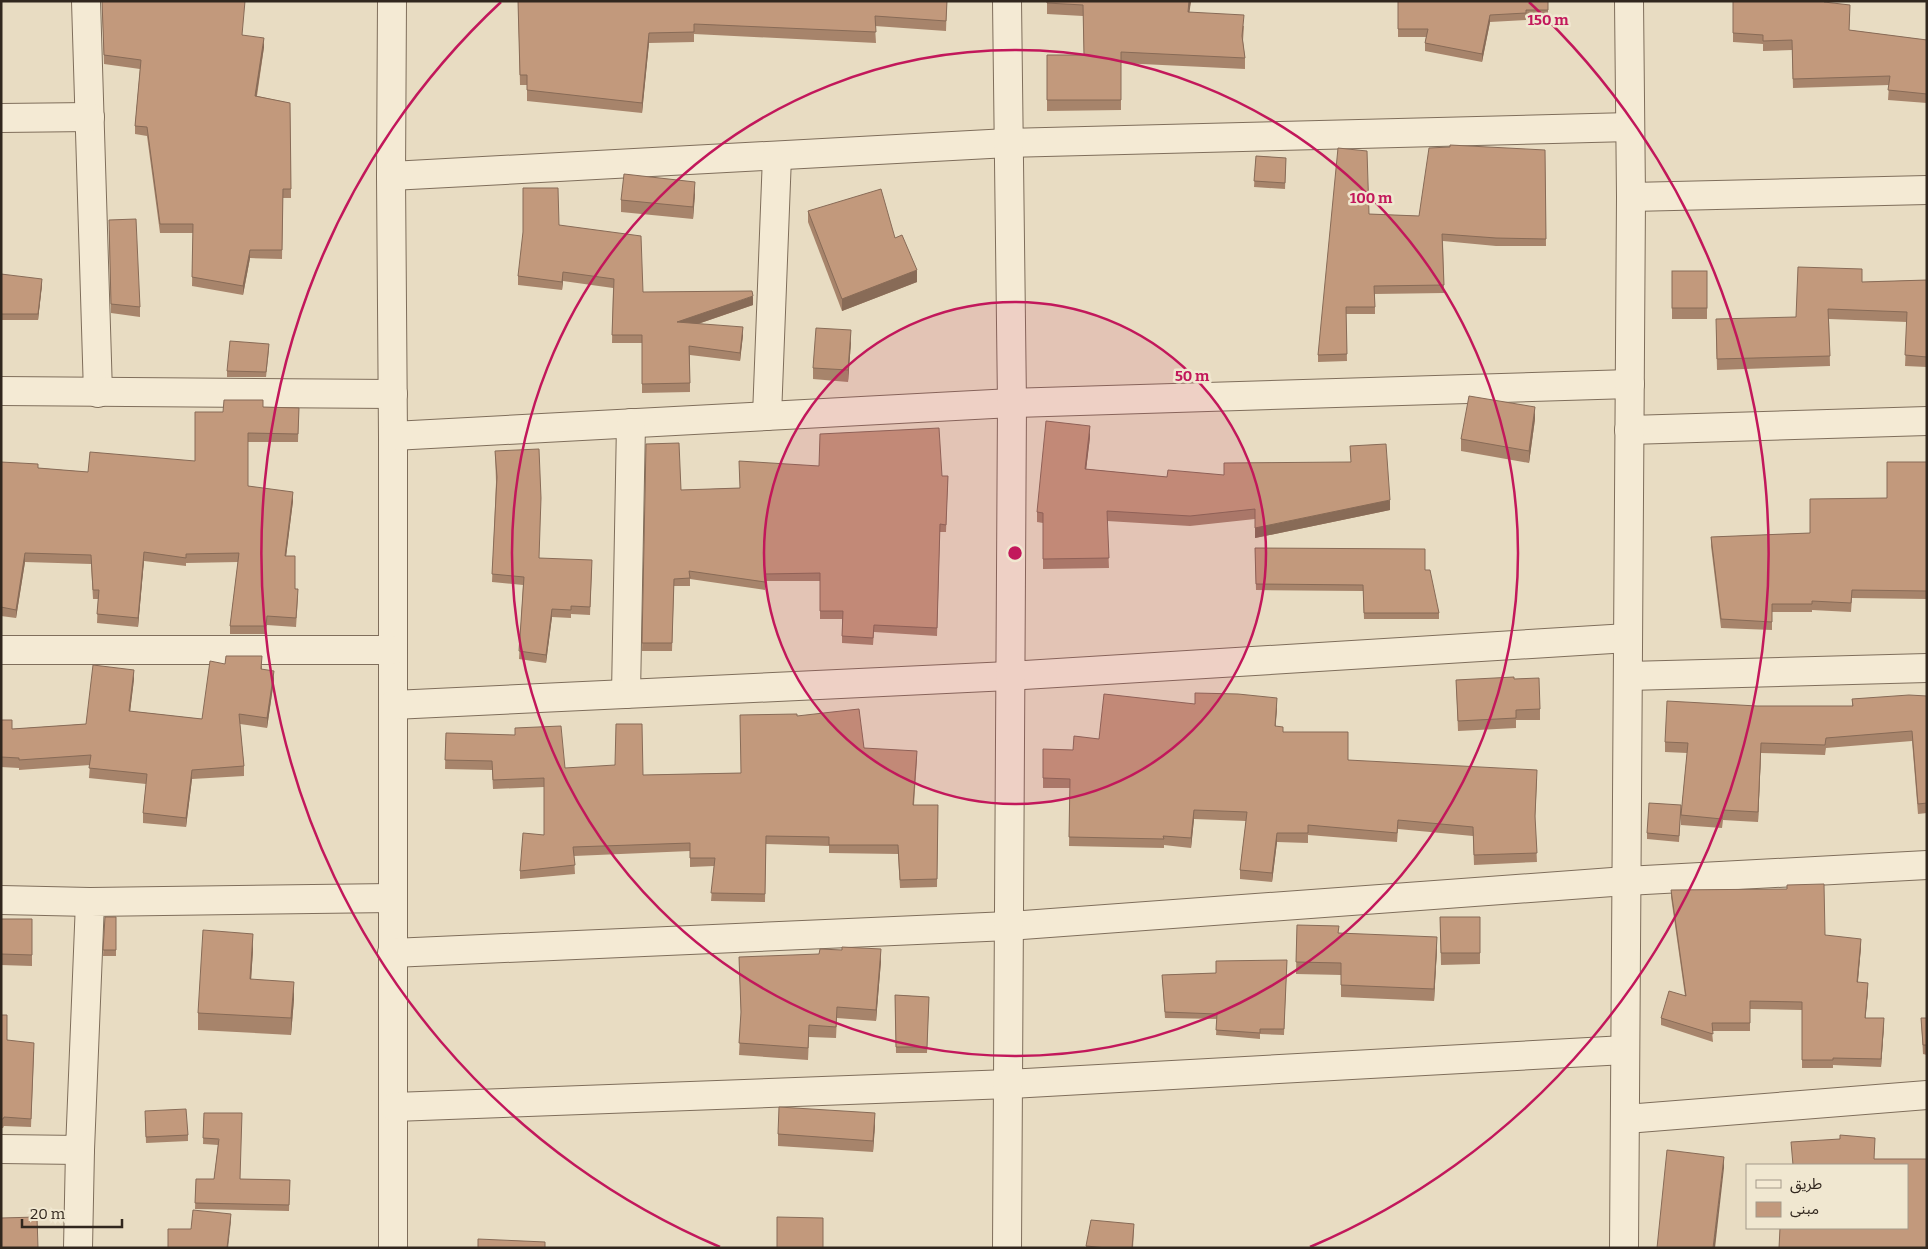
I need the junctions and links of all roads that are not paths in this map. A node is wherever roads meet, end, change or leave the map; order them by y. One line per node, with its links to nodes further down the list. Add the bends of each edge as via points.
1 (86, 1): 5 (street)
2 (392, 1): 10 (street)
3 (1008, 1): 8 (street)
4 (1629, 1): 7 (street)
5 (90, 117): 6 (street); 15 (street)
6 (1, 118)
7 (1630, 127): 8 (street); 12 (street)
8 (1008, 143): 9 (street); 17 (street)
9 (777, 156): 10 (street); 18 (street)
10 (391, 176): 16 (street)
11 (1927, 190): 12 (street)
12 (1631, 197): 13 (street)
13 (1630, 384): 17 (street); 21 (street)
14 (1, 392): 15 (street)
15 (98, 393): 16 (street)
16 (393, 394): 22 (street)
17 (1012, 403): 18 (street); 27 (street)
18 (767, 416): 20 (street)
19 (1927, 420): 21 (street)
20 (631, 423): 22 (street); 29 (street)
21 (1629, 430): 23 (street)
22 (393, 436): 25 (street)
23 (1628, 638): 27 (street); 28 (street)
24 (1, 650): 25 (street)
25 (392, 650): 30 (street)
26 (1927, 668): 28 (street)
27 (1009, 676): 29 (street); 36 (street)
28 (1628, 676): 32 (street)
29 (626, 694): 30 (street)
30 (393, 705): 33 (street)
31 (1927, 865): 32 (street)
32 (1626, 881): 36 (street); 38 (street)
33 (392, 898): 35 (street); 37 (street)
34 (1, 900): 35 (street)
35 (90, 902): 44 (street)
36 (1009, 926): 37 (street); 39 (street)
37 (392, 954): 41 (street)
38 (1625, 1050): 39 (street); 42 (street)
39 (1009, 1084): 41 (street); 47 (street)
40 (1927, 1095): 42 (street)
41 (394, 1107): 46 (street)
42 (1626, 1119): 48 (street)
43 (1, 1149): 44 (street)
44 (80, 1150): 45 (street)
45 (78, 1248)
46 (393, 1248)
47 (1007, 1248)
48 (1624, 1248)

